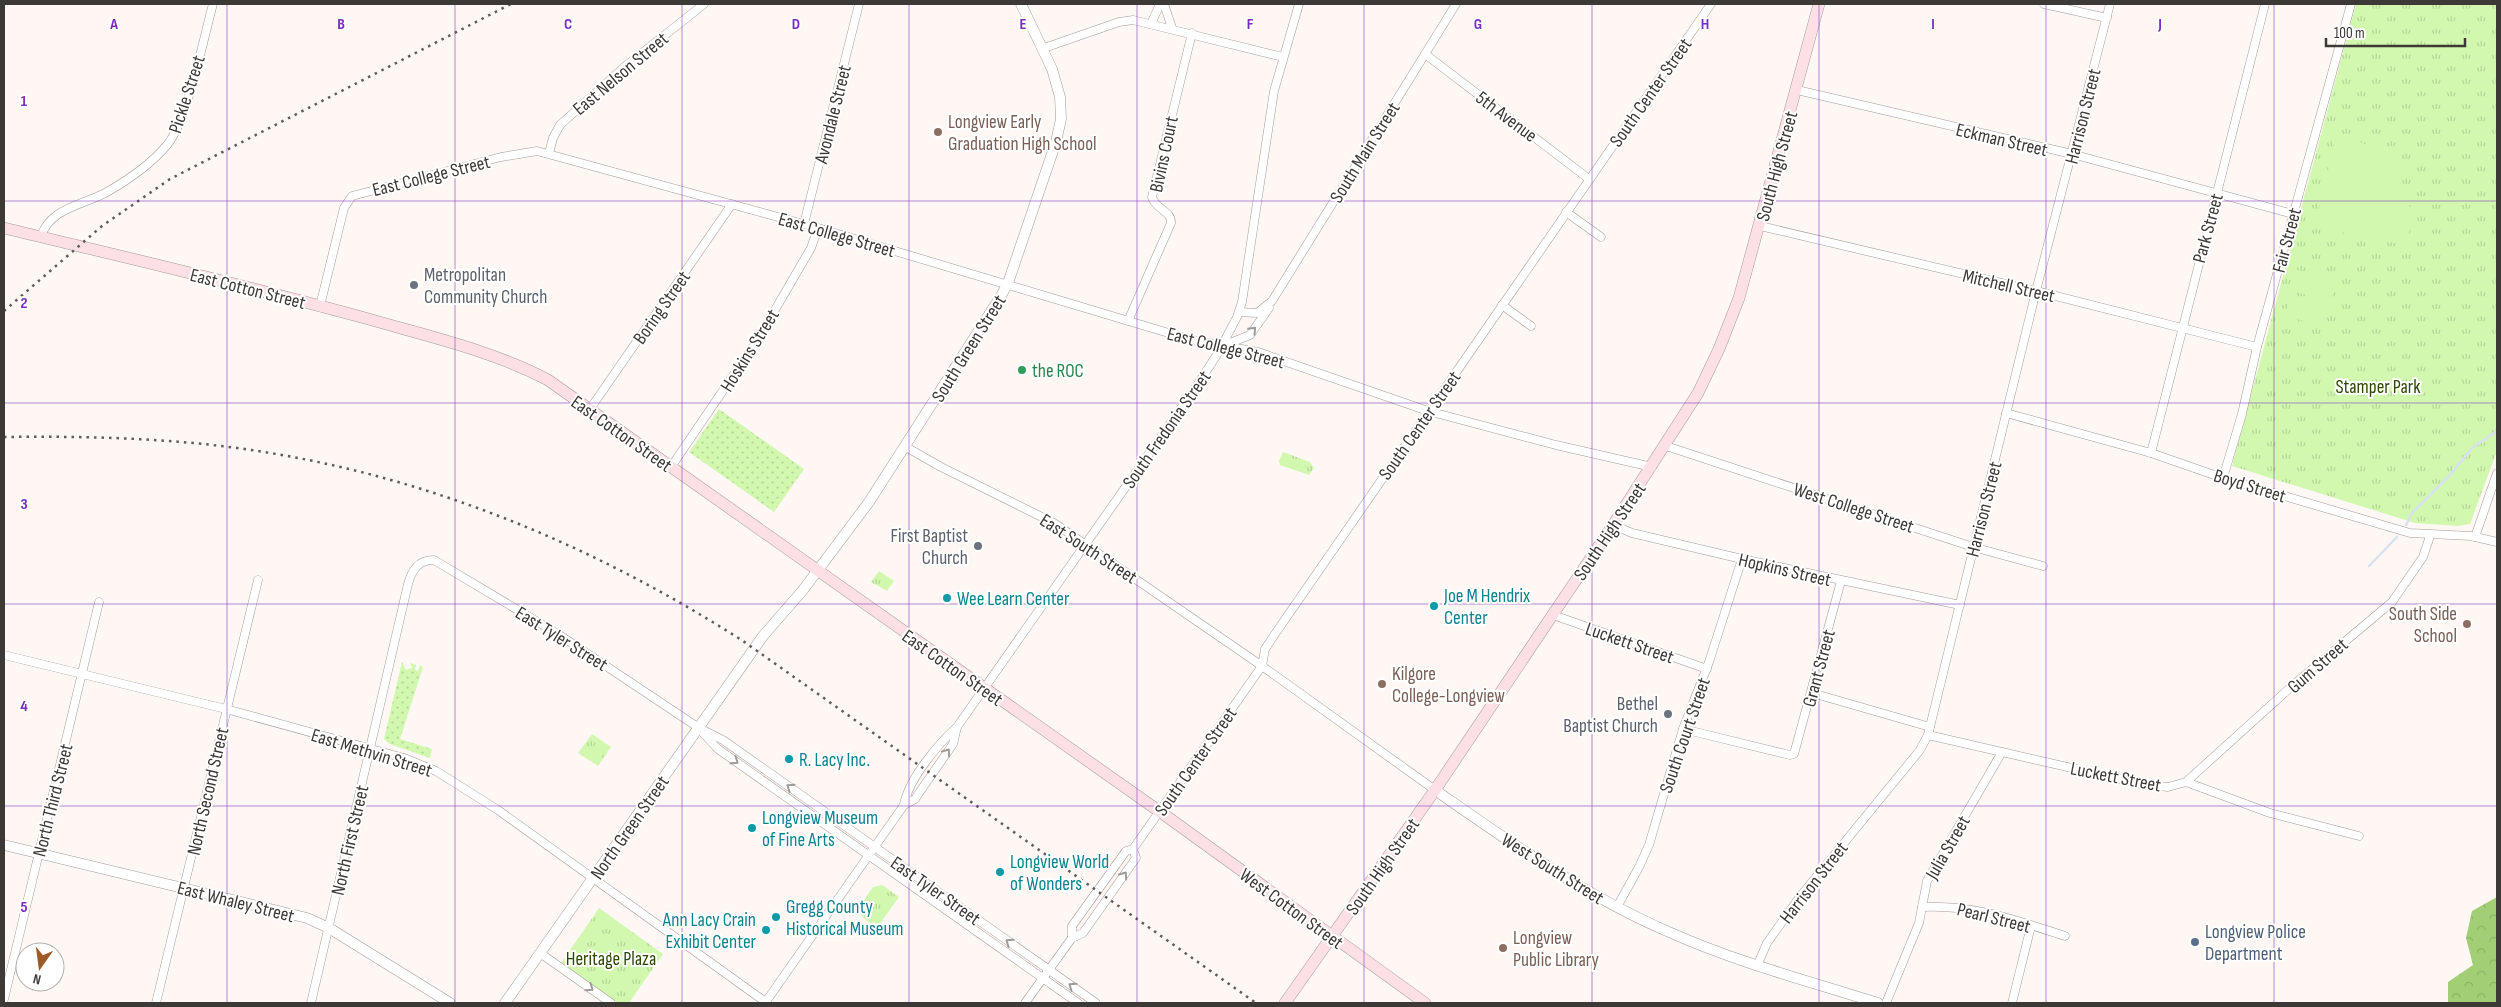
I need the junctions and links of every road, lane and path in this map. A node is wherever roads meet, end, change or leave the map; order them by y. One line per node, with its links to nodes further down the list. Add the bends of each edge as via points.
1 (213, 4): 34 (street, Pickle Street, via 187,98 171,140 122,182 52,218)
2 (704, 4): 23 (street, East Nelson Street, via 622,69 560,125)
3 (858, 4): 30 (street, Avondale Street)
4 (1021, 4): 19 (street, South Green Street)
5 (1160, 4): 16 (street)
6 (1164, 4): 17 (street)
7 (1299, 4): 21 (street, South Fredonia Street)
8 (1456, 4): 20 (street, South Main Street)
9 (1712, 4): 25 (street, South Center Street)
10 (1819, 4): 22 (main road, South High Street)
11 (2044, 4): 15 (street)
12 (2110, 4): 15 (street, Harrison Street)
13 (2265, 4): 26 (street, Park Street)
14 (2351, 4): 29 (street, Fair Street)
15 (2107, 18): 24 (street, Harrison Street)
16 (1150, 24): 17 (street); 19 (street, via 1123,21)
17 (1172, 28): 18 (street)
18 (1192, 33): 21 (street); 42 (street, Bivins Court, via 1152,197 1155,204 1170,216 1171,227)
19 (1044, 48): 36 (street, South Green Street, via 1060,97 1061,119 1055,147)
20 (1425, 54): 25 (street, 5th Avenue); 38 (street, South Main Street)
21 (1283, 57): 41 (street, South Fredonia Street, via 1272,101)
22 (1797, 90): 24 (street, Eckman Street); 31 (main road, South High Street)
23 (549, 153): 27 (street, East College Street); 40 (street, East College Street, via 537,151 501,157 352,196 344,208)
24 (2072, 154): 26 (street, Eckman Street); 37 (street, Harrison Street)
25 (1589, 179): 28 (street, South Center Street)
26 (2217, 192): 29 (street, Eckman Street); 44 (street, Park Street)
27 (732, 204): 30 (street, East College Street); 47 (street, Boring Street)
28 (1566, 212): 35 (street); 39 (street, South Center Street)
29 (2293, 214): 46 (street, Fair Street)
30 (804, 224): 33 (street, East College Street)
31 (1760, 226): 37 (street, Mitchell Street); 50 (main road, South High Street, via 1724,337 1698,393)
32 (4, 228): 34 (main road, East Cotton Street)
33 (818, 228): 36 (street, East College Street); 54 (street, Hoskins Street, via 811,248 758,339)
34 (41, 237): 40 (main road, East Cotton Street)
35 (1601, 237)
36 (1008, 283): 42 (street, East College Street); 51 (street, South Green Street)
37 (2036, 291): 44 (street, Mitchell Street); 49 (street, Harrison Street)
38 (1272, 301): 41 (street, South Main Street, via 1257,313); 45 (street, South Main Street, one-way to 38, via 1253,332)
39 (1502, 305): 43 (street); 48 (street, South Center Street)
40 (320, 306): 47 (main road, East Cotton Street, via 506,361 548,380)
41 (1239, 312): 45 (street, South Fredonia Street)
42 (1128, 321): 45 (street, East College Street)
43 (1531, 326)
44 (2181, 328): 46 (street, Mitchell Street); 52 (street, Park Street)
45 (1222, 346): 48 (street, East College Street, via 1265,354); 61 (street, South Fredonia Street)
46 (2256, 347): 56 (street, Fair Street, via 2242,414)
47 (590, 409): 54 (main road, East Cotton Street)
48 (1428, 411): 53 (street); 74 (street, South Center Street, via 1265,649)
49 (2006, 413): 52 (street, Boyd Street); 62 (street, Harrison Street)
50 (1666, 446): 53 (main road, South High Street); 62 (street, West College Street)
51 (906, 447): 61 (street, East South Street, via 1041,516); 66 (street, South Green Street)
52 (2151, 453): 56 (street, Boyd Street)
53 (1652, 466): 57 (main road, South High Street)
54 (671, 467): 66 (main road, East Cotton Street)
55 (2497, 473): 59 (street)
56 (2223, 478): 58 (street, Boyd Street, via 2410,533)
57 (1613, 525): 63 (street, Hopkins Street, via 1632,533); 71 (main road, South High Street)
58 (2430, 536): 59 (street, Boyd Street); 86 (street, Gum Street, via 2423,557 2392,602)
59 (2475, 537): 60 (street, Boyd Street)
60 (2497, 542)
61 (1086, 545): 74 (street, East South Street); 77 (street, South Fredonia Street)
62 (1974, 546): 65 (street, West College Street); 70 (street, Harrison Street)
63 (1742, 559): 68 (street, Hopkins Street); 75 (street, South Court Street)
64 (421, 563): 81 (street, East Tyler Street, via 434,560 442,564 558,634); 84 (street, North First Street, via 412,572 408,584)
65 (2043, 566)
66 (817, 572): 72 (street, South Green Street); 77 (main road, East Cotton Street)
67 (258, 580): 79 (street, North Second Street)
68 (1842, 582): 70 (street, Hopkins Street); 78 (street, Grant Street)
69 (99, 602): 76 (street, North Third Street)
70 (1960, 605): 83 (street, Harrison Street)
71 (1553, 615): 75 (street, Luckett Street); 87 (main road, South High Street)
72 (752, 651): 81 (street, North Green Street)
73 (4, 655): 76 (street, East Methvin Street)
74 (1262, 666): 87 (street, West South Street); 89 (street, South Center Street)
75 (1707, 669): 82 (street, South Court Street)
76 (82, 673): 79 (street, East Methvin Street); 94 (street, North Third Street)
77 (984, 689): 80 (street, South Fredonia Street); 89 (main road, East Cotton Street)
78 (1812, 693): 82 (street, Grant Street, via 1793,754); 83 (street, Luckett Street)
79 (226, 709): 84 (street, East Methvin Street); 97 (street, North Second Street)
80 (957, 727): 88 (street, South Fredonia Street, via 906,792); 88 (street, South Fredonia Street, one-way to 80, via 915,799 953,744)
81 (699, 728): 92 (street, East Tyler Street, one-way to 81, via 723,740); 95 (street, East Tyler Street, one-way to 95, via 718,749); 96 (street, North Green Street)
82 (1683, 729): 98 (street, South Court Street, via 1649,845)
83 (1929, 731): 85 (street, Luckett Street); 106 (street, Harrison Street, via 1920,750 1799,898 1767,943)
84 (371, 748): 96 (street, East Methvin Street, via 417,763 454,780); 101 (street, North First Street)
85 (2002, 752): 86 (street, Luckett Street, via 2151,786 2174,786); 99 (street, Julia Street, via 1927,881)
86 (2186, 782): 90 (street, Luckett Street, via 2270,813)
87 (1435, 790): 98 (street, West South Street, via 1536,859); 103 (main road, South High Street)
88 (904, 805): 92 (street)
89 (1159, 811): 93 (street, South Center Street); 103 (main road, West Cotton Street)
90 (2359, 836)
91 (4, 844): 94 (street, East Whaley Street)
92 (874, 847): 95 (street); 107 (street, East Tyler Street, one-way to 92)
93 (1134, 849): 104 (street, South Center Street, via 1126,851 1096,891 1072,926); 104 (street, South Center Street, one-way to 93, via 1083,933 1136,858)
94 (39, 853): 97 (street, East Whaley Street); 109 (street, North Third Street)
95 (868, 855): 108 (street, East Tyler Street); 115 (street)
96 (593, 878): 105 (street, North Green Street); 115 (street, East Methvin Street)
97 (184, 888): 101 (street, East Whaley Street, via 281,911); 110 (street, North Second Street)
98 (1617, 907): 106 (street, West South Street, via 1675,935)
99 (1922, 907): 100 (street, Pearl Street, via 1964,907); 122 (street, Julia Street, via 1917,928)
100 (2031, 926): 102 (street, Pearl Street); 123 (street)
101 (329, 928): 111 (street, North First Street); 112 (street, East Whaley Street)
102 (2065, 936)
103 (1332, 937): 119 (main road, South High Street); 120 (main road, West Cotton Street)
104 (1072, 938): 107 (street)
105 (540, 953): 113 (street, North Green Street); 114 (street, one-way to 114)
106 (1757, 966): 121 (street, West South Street)
107 (1048, 970): 108 (street); 118 (street, East Tyler Street, one-way to 107)
108 (1042, 978): 116 (street); 117 (street, East Tyler Street)
109 (4, 999)
110 (156, 1003)
111 (311, 1003)
112 (450, 1003)
113 (505, 1003)
114 (611, 1003)
115 (766, 1003)
116 (1025, 1003)
117 (1078, 1003)
118 (1096, 1003)
119 (1285, 1003)
120 (1425, 1003)
121 (1878, 1003)
122 (1886, 1003)
123 (2012, 1003)

